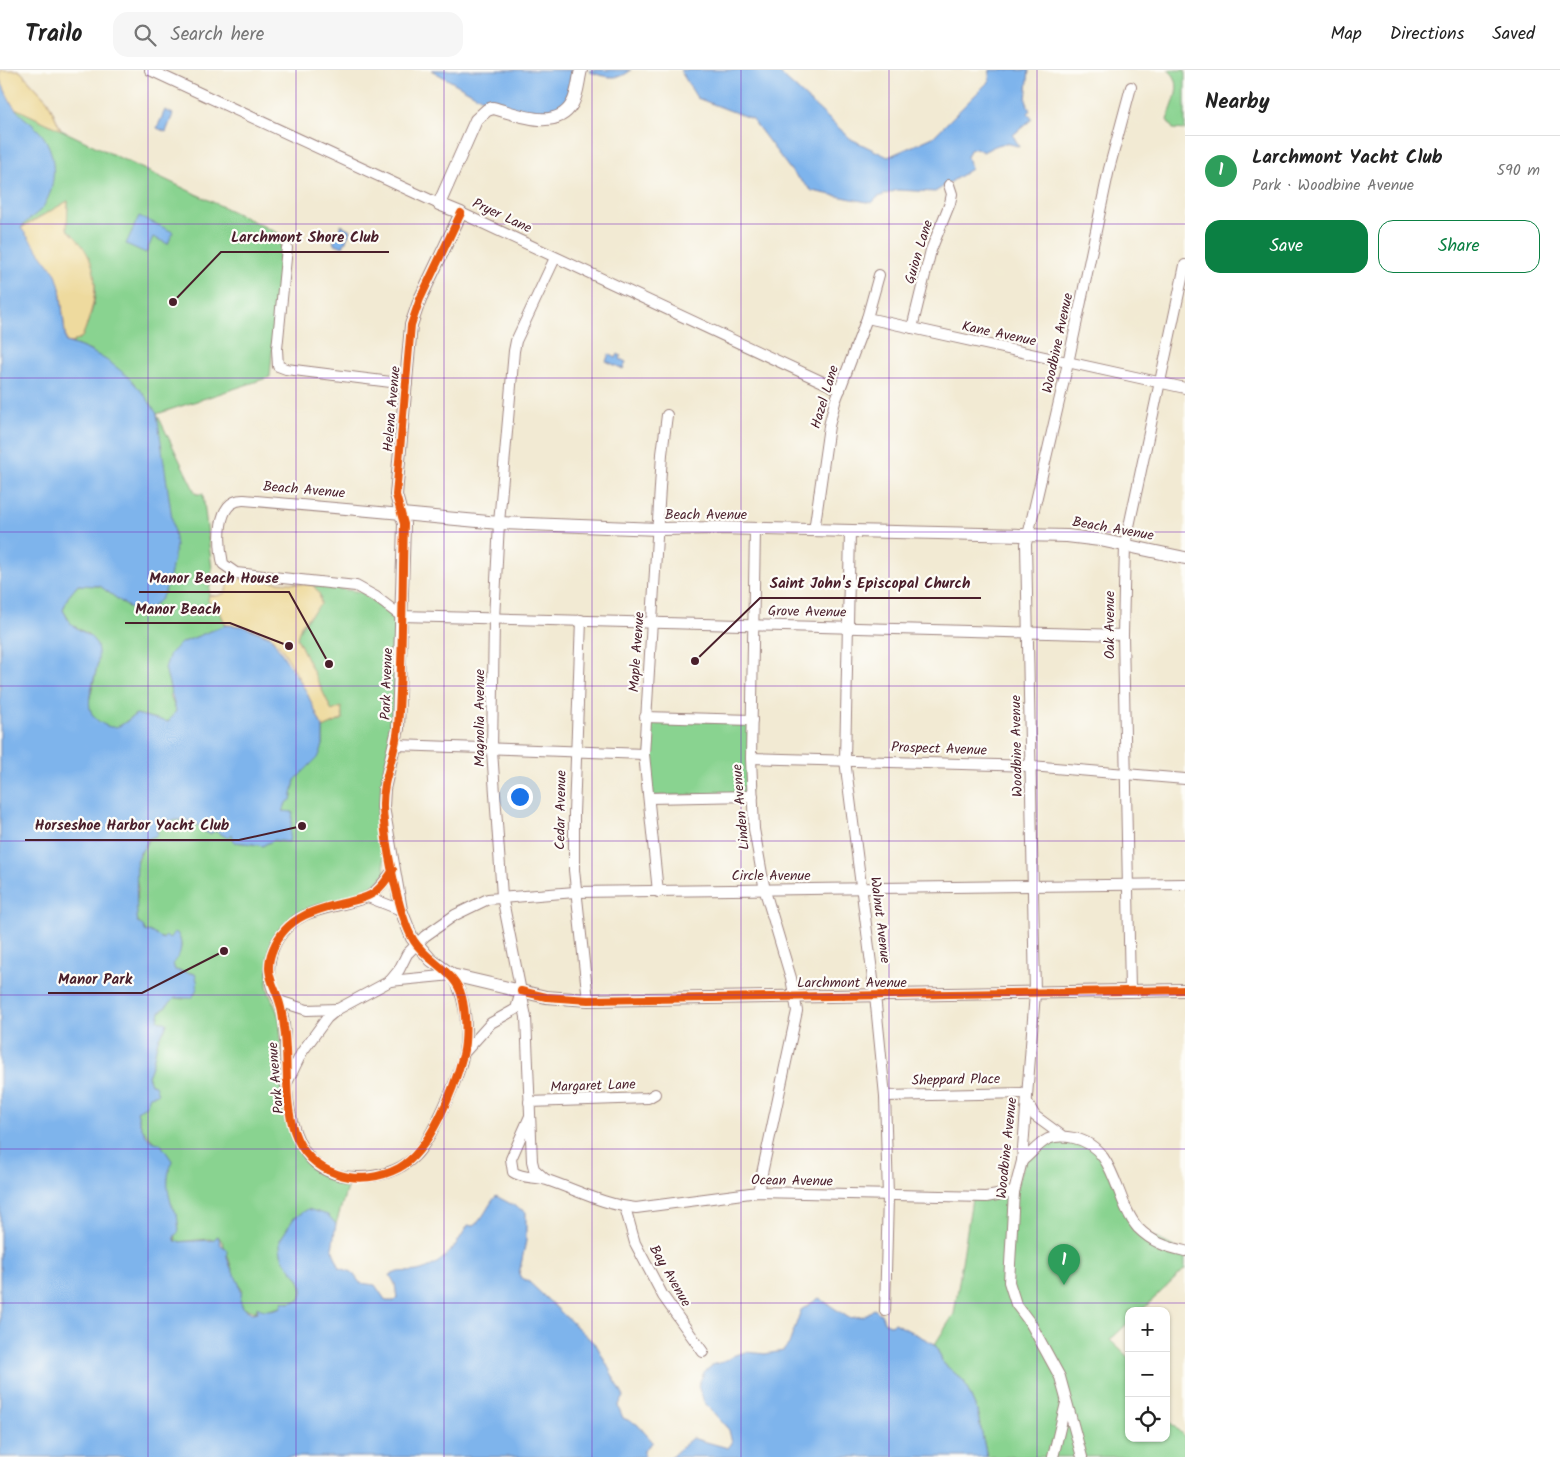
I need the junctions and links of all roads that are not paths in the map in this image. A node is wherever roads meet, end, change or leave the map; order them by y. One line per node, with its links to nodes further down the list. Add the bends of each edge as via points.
1 (150, 70): 5 (street, Pryer Lane)
2 (581, 70): 5 (street, via 572,105 551,120 493,108 481,114)
3 (1131, 87): 13 (street, Woodbine Avenue, via 1109,169)
4 (949, 185): 12 (street, Guion Lane, via 950,203 931,250)
5 (439, 204): 6 (street, Pryer Lane)
6 (461, 213): 8 (street, Pryer Lane); 15 (street, Helena Avenue, via 420,299 411,326)
7 (287, 248): 15 (street, via 278,366)
8 (555, 258): 17 (street, Pryer Lane); 20 (street, Magnolia Avenue, via 514,346)
9 (1185, 265): 14 (street, Oak Avenue)
10 (879, 275): 11 (street, Hazel Lane)
11 (867, 318): 12 (street, Kane Avenue); 17 (street, Hazel Lane)
12 (912, 328): 13 (street, Kane Avenue)
13 (1068, 363): 14 (street, Kane Avenue); 25 (street, Woodbine Avenue)
14 (1161, 383): 16 (street, Kane Avenue); 26 (street, Oak Avenue)
15 (408, 384): 19 (street, Helena Avenue, via 396,495)
16 (1185, 388)
17 (840, 390): 23 (street, Hazel Lane, via 829,426)
18 (667, 414): 21 (street, Maple Avenue)
19 (402, 514): 20 (street, Beach Avenue); 28 (street, Helena Avenue); 28 (street, Beach Avenue, via 244,500 234,501 228,506 221,527 223,564 236,573 356,586)
20 (499, 523): 21 (street, Beach Avenue); 29 (street, Magnolia Avenue)
21 (658, 530): 22 (street, Beach Avenue); 31 (street, Maple Avenue)
22 (755, 530): 23 (street, Beach Avenue); 32 (street, Linden Avenue)
23 (814, 531): 24 (street, Beach Avenue)
24 (850, 532): 25 (street, Beach Avenue); 33 (street, Walnut Avenue)
25 (1028, 536): 26 (street, Beach Avenue, via 1082,537); 34 (street, Woodbine Avenue)
26 (1125, 545): 27 (street, Beach Avenue); 35 (street, Oak Avenue)
27 (1185, 558)
28 (401, 616): 29 (street, Grove Avenue); 38 (street, Park Avenue)
29 (494, 619): 30 (street, Grove Avenue); 39 (street, Magnolia Avenue)
30 (580, 620): 31 (street, Grove Avenue); 40 (street, Cedar Avenue)
31 (653, 622): 32 (street, Grove Avenue); 36 (street, Maple Avenue)
32 (752, 625): 33 (street, Grove Avenue); 37 (street, Linden Avenue)
33 (847, 627): 34 (street, Grove Avenue); 43 (street, Walnut Avenue)
34 (1029, 631): 35 (street, Grove Avenue); 44 (street, Woodbine Avenue)
35 (1123, 635): 45 (street, Oak Avenue)
36 (645, 717): 37 (street); 41 (street, Maple Avenue)
37 (752, 720): 42 (street, Linden Avenue)
38 (396, 745): 39 (street); 49 (street, Park Avenue, via 387,773 383,807)
39 (492, 750): 40 (street); 58 (street, Magnolia Avenue)
40 (576, 752): 41 (street); 55 (street, Cedar Avenue)
41 (644, 754): 48 (street, Maple Avenue)
42 (751, 758): 43 (street, Prospect Avenue); 47 (street, Linden Avenue)
43 (845, 760): 44 (street, Prospect Avenue); 54 (street, Walnut Avenue)
44 (1031, 766): 45 (street, Prospect Avenue); 52 (street, Woodbine Avenue)
45 (1126, 772): 46 (street, Prospect Avenue); 51 (street, Oak Avenue)
46 (1185, 778)
47 (753, 796): 48 (street); 53 (street, Linden Avenue, via 754,829)
48 (649, 798): 56 (street, Maple Avenue)
49 (393, 870): 57 (street, Park Avenue); 59 (street, Park Avenue)
50 (1185, 884): 51 (street, Circle Avenue)
51 (1126, 885): 52 (street, Circle Avenue); 65 (street, Oak Avenue)
52 (1033, 886): 54 (street, Circle Avenue); 66 (street, Woodbine Avenue)
53 (765, 890): 54 (street, Circle Avenue); 56 (street, Circle Avenue); 68 (street, Linden Avenue)
54 (862, 890): 67 (street, Walnut Avenue)
55 (576, 892): 56 (street, Circle Avenue); 58 (street, Circle Avenue); 69 (street, Cedar Avenue)
56 (658, 892)
57 (368, 896): 59 (street); 70 (street, Park Avenue, via 307,912 290,925 279,938 270,961 273,989)
58 (502, 896): 60 (street, Circle Avenue, via 469,907); 64 (street, Magnolia Avenue)
59 (401, 910): 60 (street, Park Avenue)
60 (416, 945): 61 (street, Park Avenue); 62 (street, Circle Avenue)
61 (452, 976): 62 (street, Circle Avenue); 64 (street, Larchmont Avenue); 72 (street, Park Avenue, via 463,998)
62 (390, 981): 71 (street, Circle Avenue)
63 (1185, 990): 65 (street, Larchmont Avenue)
64 (521, 991): 69 (street, Larchmont Avenue, via 546,997); 72 (street, Park Avenue, via 516,1009 491,1023); 77 (street, Magnolia Avenue, via 526,1017)
65 (1130, 991): 66 (street, Larchmont Avenue)
66 (1035, 993): 67 (street, Larchmont Avenue); 76 (street, Woodbine Avenue)
67 (875, 995): 68 (street, Larchmont Avenue); 75 (street, Walnut Avenue)
68 (795, 996): 69 (street, Larchmont Avenue); 82 (street, Linden Avenue, via 797,1011)
69 (588, 1000)
70 (279, 1001): 71 (street, Circle Avenue, via 307,1010); 73 (street, Park Avenue, via 285,1031)
71 (338, 1009): 73 (street, Circle Avenue, via 302,1052)
72 (464, 1053): 73 (street, Park Avenue, via 437,1123 420,1150 399,1168 372,1177 346,1176 310,1160 298,1141)
73 (286, 1085)
74 (655, 1094): 77 (street, Margaret Lane, via 648,1098)
75 (885, 1096): 76 (street, Sheppard Place); 84 (street, Walnut Avenue)
76 (1027, 1097): 79 (street, via 1035,1116); 80 (street, Woodbine Avenue)
77 (530, 1102): 78 (street, Magnolia Avenue)
78 (530, 1115): 81 (street, Magnolia Avenue, via 532,1161 534,1169); 81 (street, Ocean Avenue, via 510,1168 517,1176)
79 (1061, 1135): 80 (street, via 1042,1143); 86 (street, via 1084,1140 1100,1152 1137,1227 1154,1242)
80 (1022, 1161): 83 (street, Woodbine Avenue)
81 (545, 1179): 85 (street, Ocean Avenue, via 580,1194)
82 (758, 1192): 84 (street, Ocean Avenue); 85 (street, Ocean Avenue)
83 (1014, 1192): 84 (street, Ocean Avenue, via 986,1197); 89 (street, Woodbine Avenue, via 1009,1282 1016,1304 1052,1359)
84 (888, 1196): 87 (street, Walnut Avenue)
85 (625, 1207): 88 (street, Bay Avenue, via 635,1243 663,1296)
86 (1185, 1251)
87 (885, 1312)
88 (703, 1352)
89 (1067, 1400): 90 (street); 91 (street, Woodbine Avenue)
90 (1053, 1457)
91 (1082, 1457)

